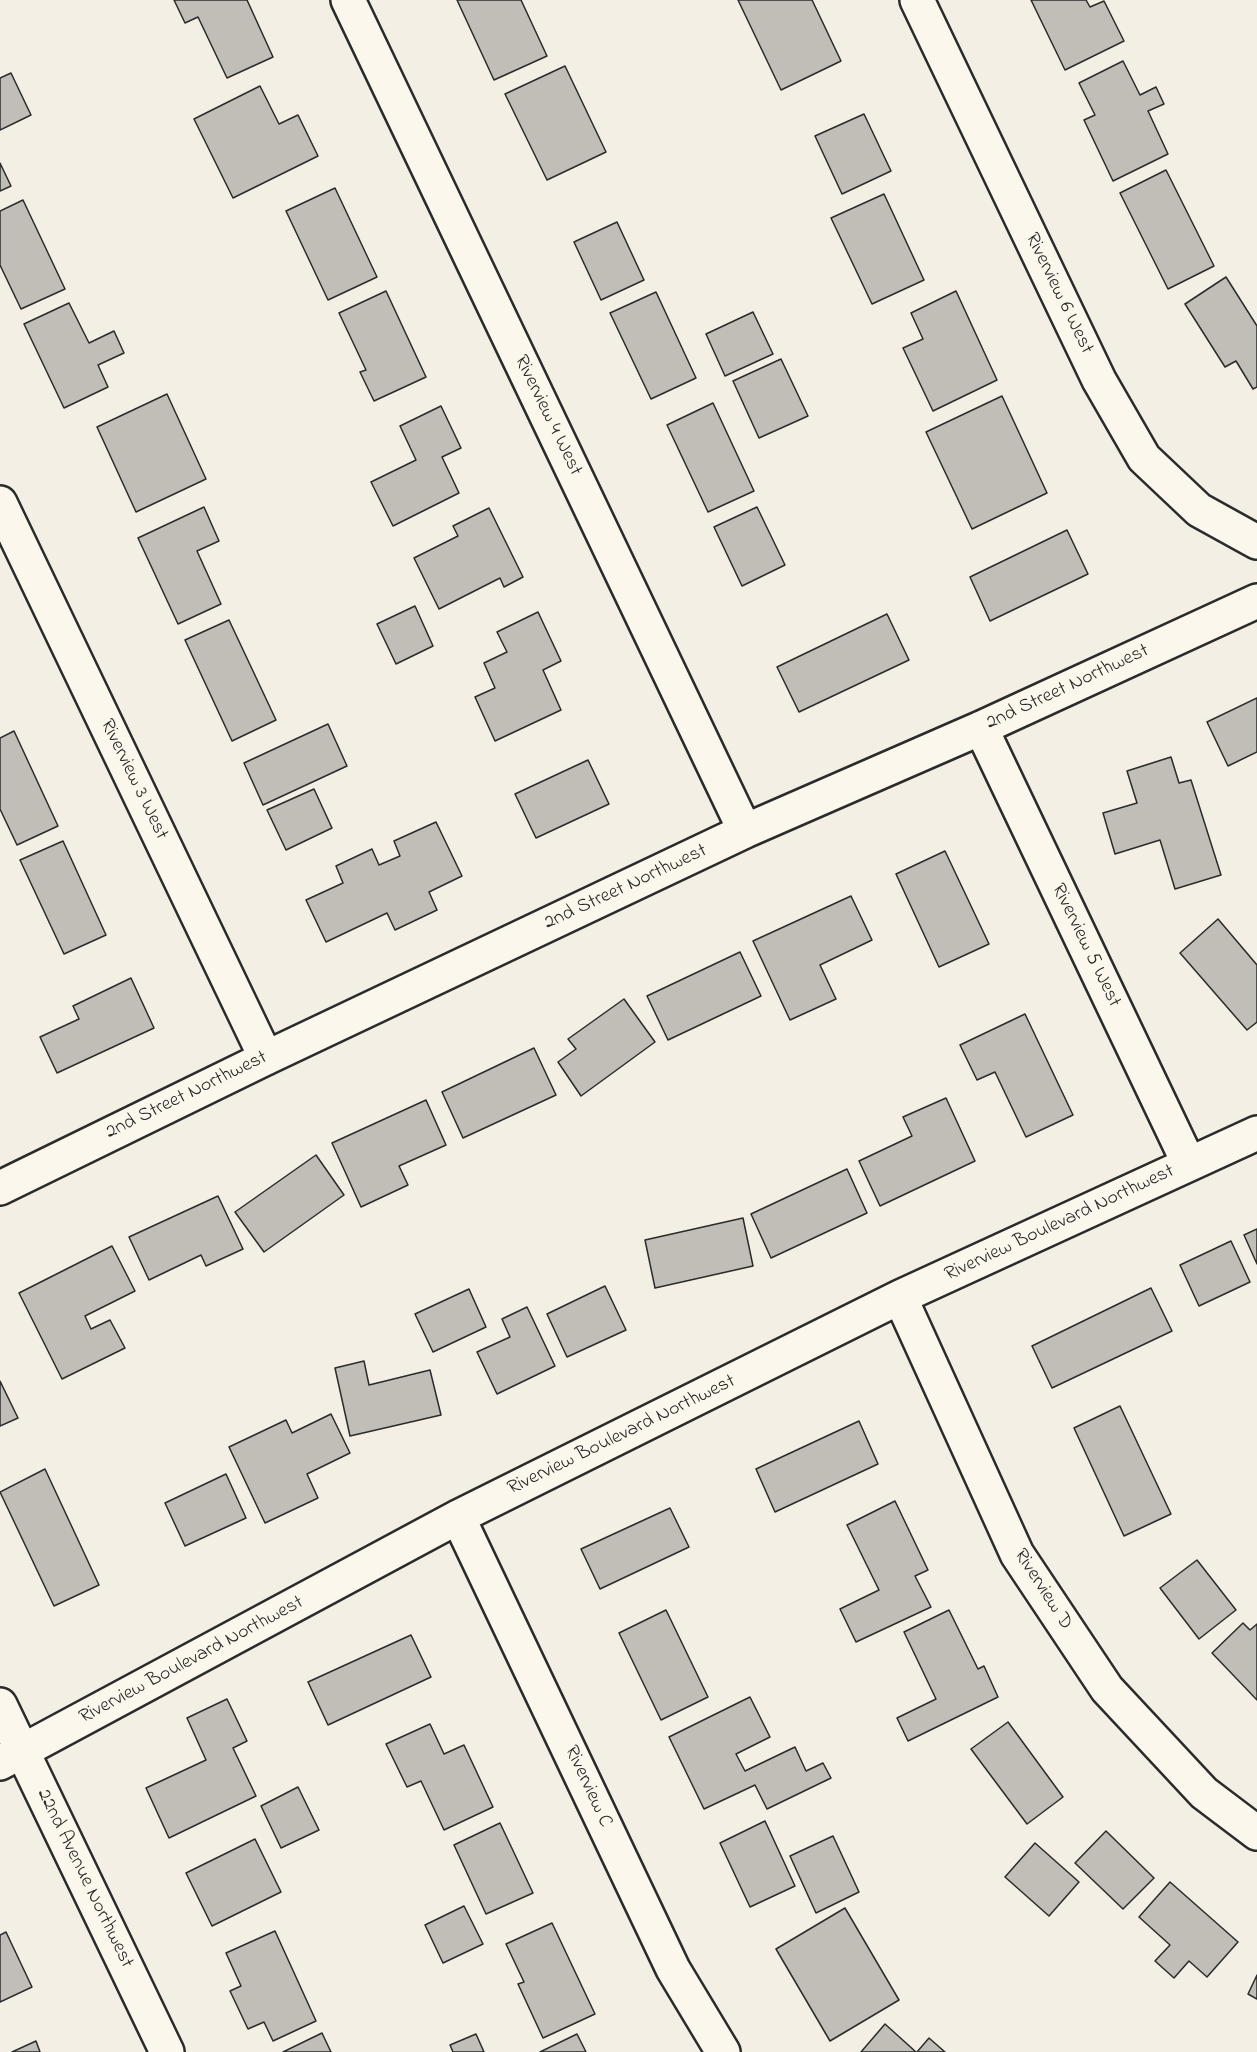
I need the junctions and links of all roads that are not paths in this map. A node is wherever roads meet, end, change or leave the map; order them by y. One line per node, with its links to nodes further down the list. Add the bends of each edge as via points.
1 (348, 0): 7 (street, Riverview 4 West)
2 (917, 0): 4 (street, Riverview 6 West, via 1099,380 1144,458 1199,510)
3 (0, 503): 8 (street, Riverview 3 West)
4 (1257, 542)
5 (1257, 601): 6 (street, 2nd Street Northwest)
6 (981, 728): 7 (street, 2nd Street Northwest); 10 (street, Riverview 5 West)
7 (745, 831): 8 (street, 2nd Street Northwest)
8 (266, 1058): 11 (street, 2nd Street Northwest)
9 (1257, 1133): 10 (street, Riverview Boulevard Northwest)
10 (1189, 1164): 12 (street, Riverview Boulevard Northwest)
11 (0, 1188)
12 (900, 1298): 13 (street, Riverview Boulevard Northwest); 16 (street, Riverview D, via 1017,1554 1107,1689 1204,1793)
13 (458, 1517): 15 (street, Riverview Boulevard Northwest); 18 (street, Riverview C, via 674,1969)
14 (0, 1706): 15 (street, 22nd Avenue Northwest)
15 (11, 1757): 17 (street, 22nd Avenue Northwest)
16 (1257, 1833)
17 (167, 2052)
18 (723, 2052)

